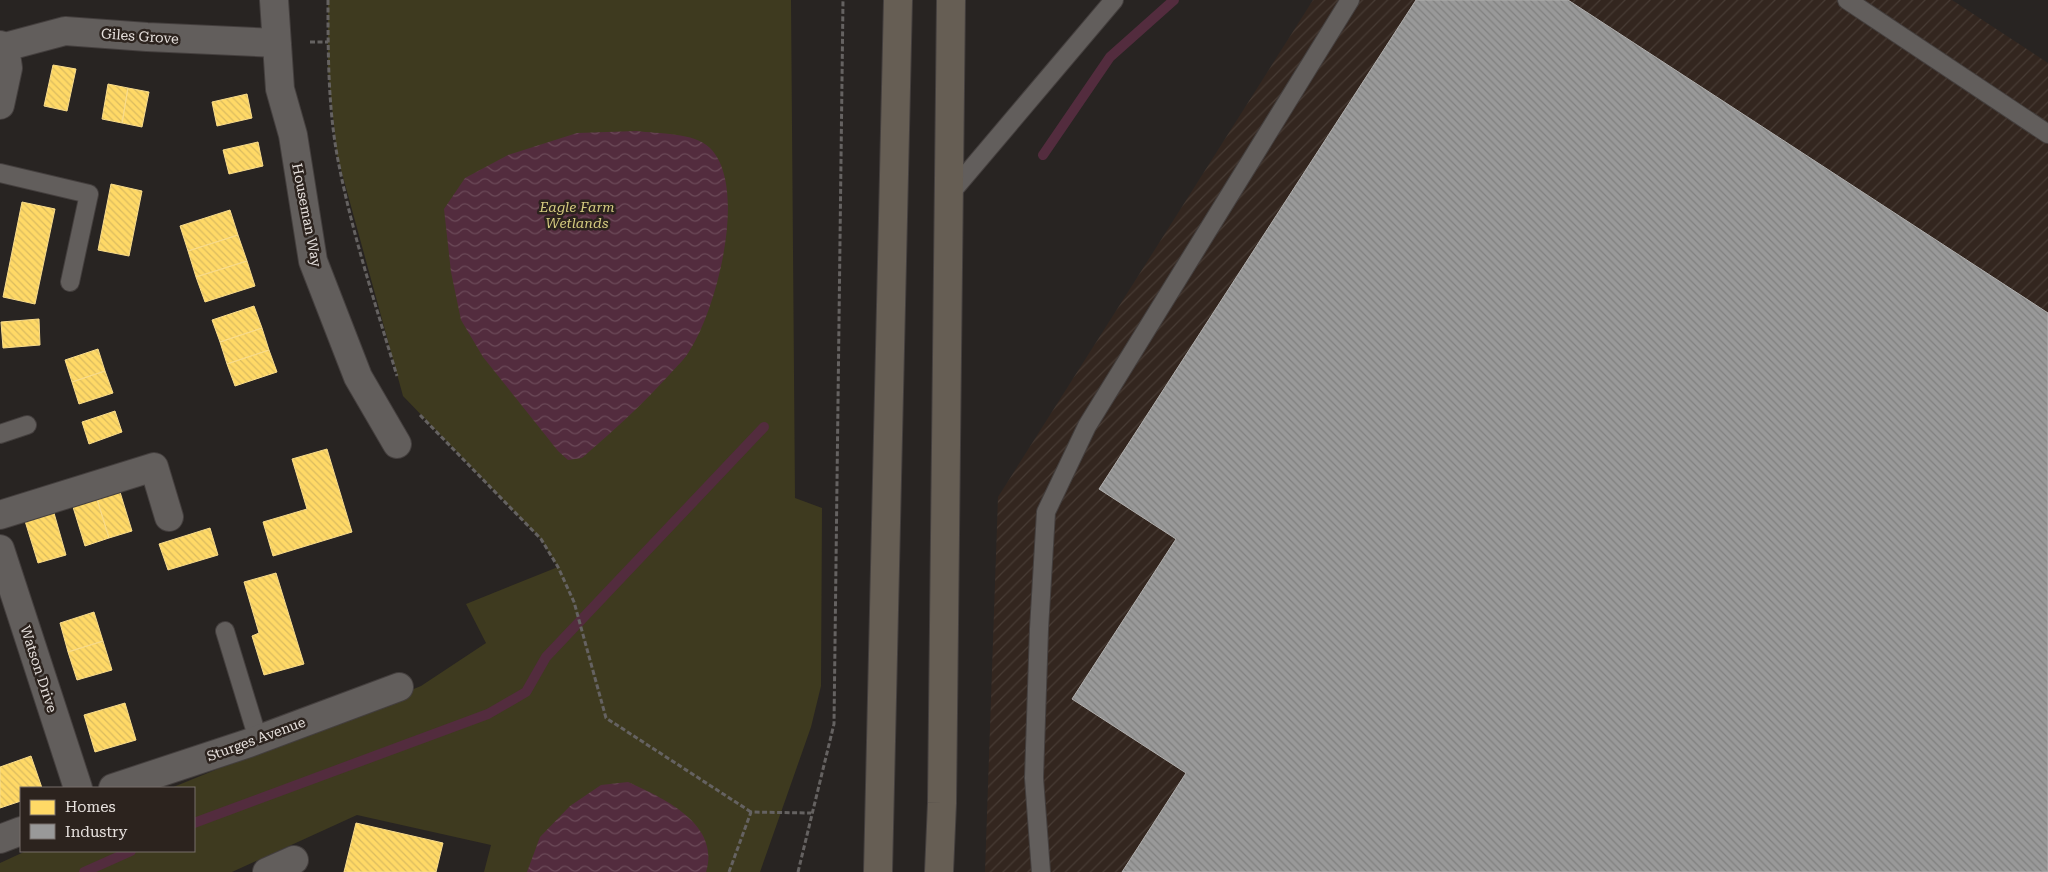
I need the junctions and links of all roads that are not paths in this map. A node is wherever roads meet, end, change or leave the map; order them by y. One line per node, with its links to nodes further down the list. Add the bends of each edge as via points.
1 (274, 0): 7 (street, Houseman Way)
2 (898, 0): 29 (highway)
3 (951, 0): 12 (highway)
4 (1114, 0): 12 (lane)
5 (1350, 0): 31 (lane, via 1087,426 1046,512 1034,778)
6 (1847, 0): 10 (lane)
7 (277, 43): 8 (street, Giles Grove, via 65,31); 16 (street, Houseman Way, via 280,89 293,135 313,261 358,377)
8 (2, 46): 9 (street, via 8,68)
9 (0, 105)
10 (2048, 134)
11 (0, 174): 13 (lane, via 89,194)
12 (949, 195): 30 (highway)
13 (70, 282)
14 (27, 425): 15 (lane)
15 (0, 434)
16 (397, 444)
17 (0, 515): 18 (street, via 154,467)
18 (169, 517)
19 (2, 565): 23 (street, Watson Drive)
20 (225, 631): 22 (lane)
21 (399, 688): 22 (street, Sturges Avenue)
22 (258, 739): 24 (street, Sturges Avenue)
23 (78, 787)
24 (116, 787)
25 (20, 831): 26 (street)
26 (0, 840)
27 (294, 860): 28 (street)
28 (267, 872)
29 (878, 872)
30 (939, 872)
31 (1041, 872)

